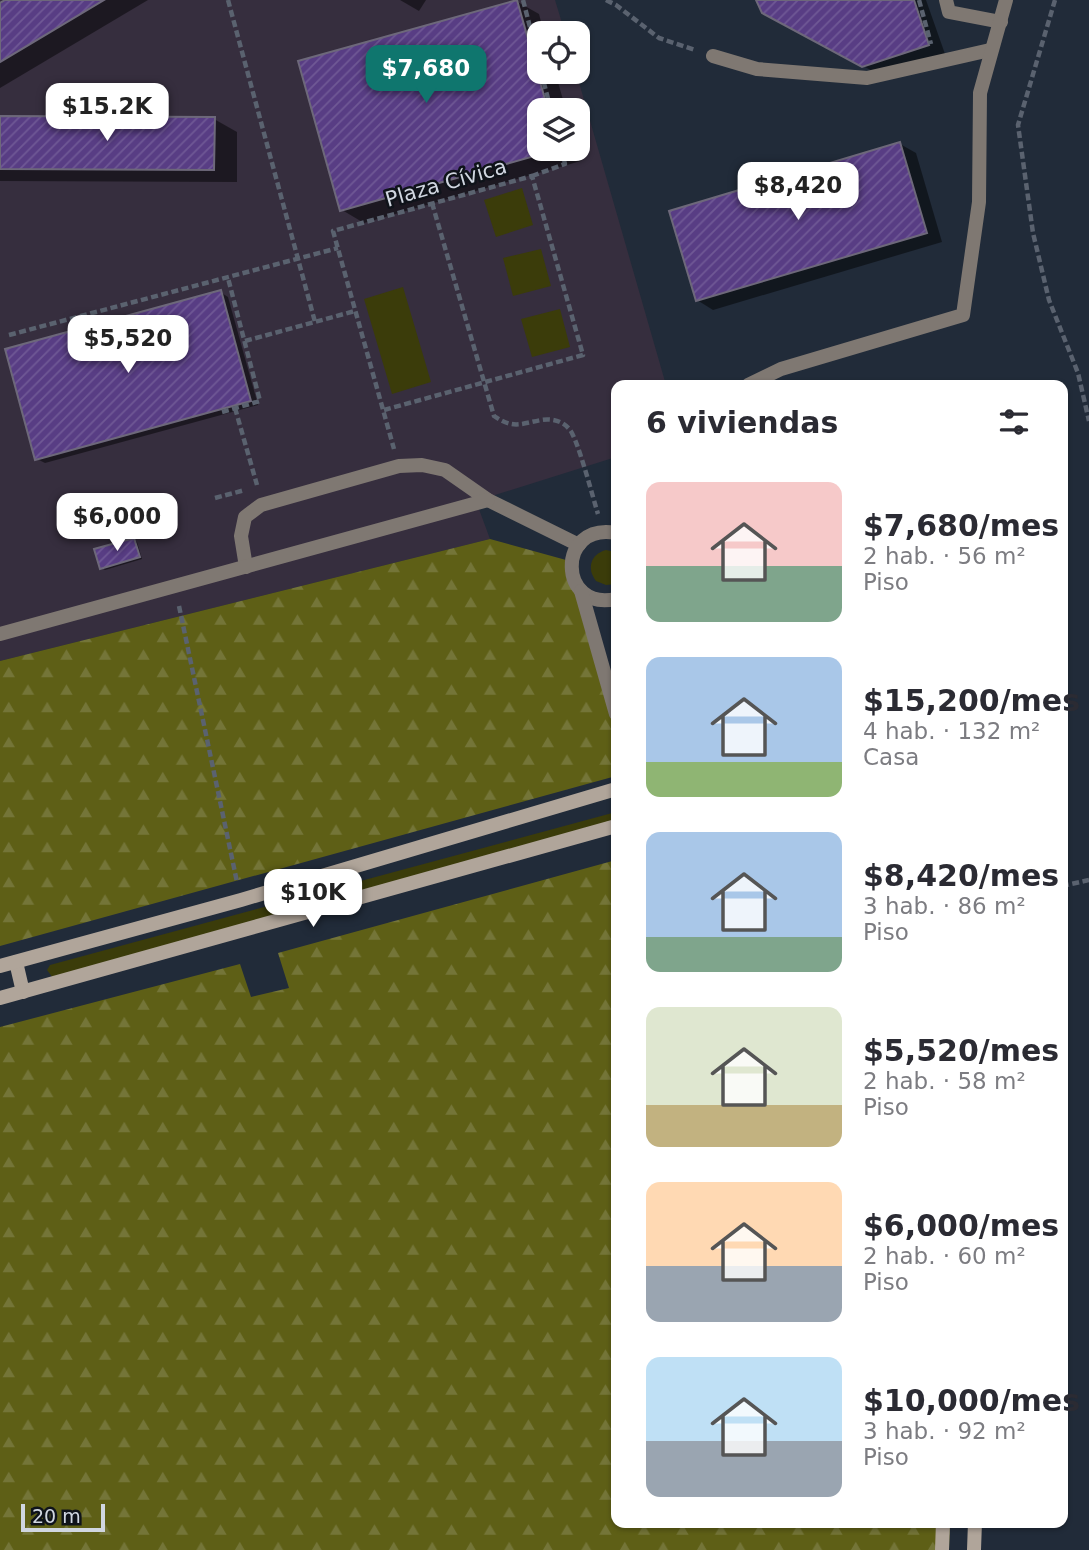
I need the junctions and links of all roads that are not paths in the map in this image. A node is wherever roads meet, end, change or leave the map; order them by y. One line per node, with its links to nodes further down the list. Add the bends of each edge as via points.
1 (946, 0): 3 (street, via 949,12)
2 (1006, 0): 3 (street)
3 (1001, 22): 4 (street)
4 (990, 50): 5 (street, via 867,78 757,69); 6 (street, via 979,93 979,202 963,315 781,369)
5 (713, 57)
6 (758, 380)
7 (488, 500): 9 (street); 10 (street); 10 (street, via 445,470 399,466 261,505 245,517 241,536)
8 (609, 532): 9 (street, via 591,534)
9 (579, 545): 11 (street, via 571,569)
10 (246, 567): 13 (street)
11 (581, 591): 12 (street, via 597,600); 14 (street)
12 (611, 599)
13 (0, 634)
14 (611, 696)
15 (611, 790): 17 (street)
16 (611, 827): 19 (street)
17 (16, 962): 18 (street); 19 (street)
18 (0, 966)
19 (23, 992): 20 (street)
20 (0, 998)
21 (943, 1528): 23 (street)
22 (975, 1528): 24 (street)
23 (942, 1550)
24 (974, 1550)

